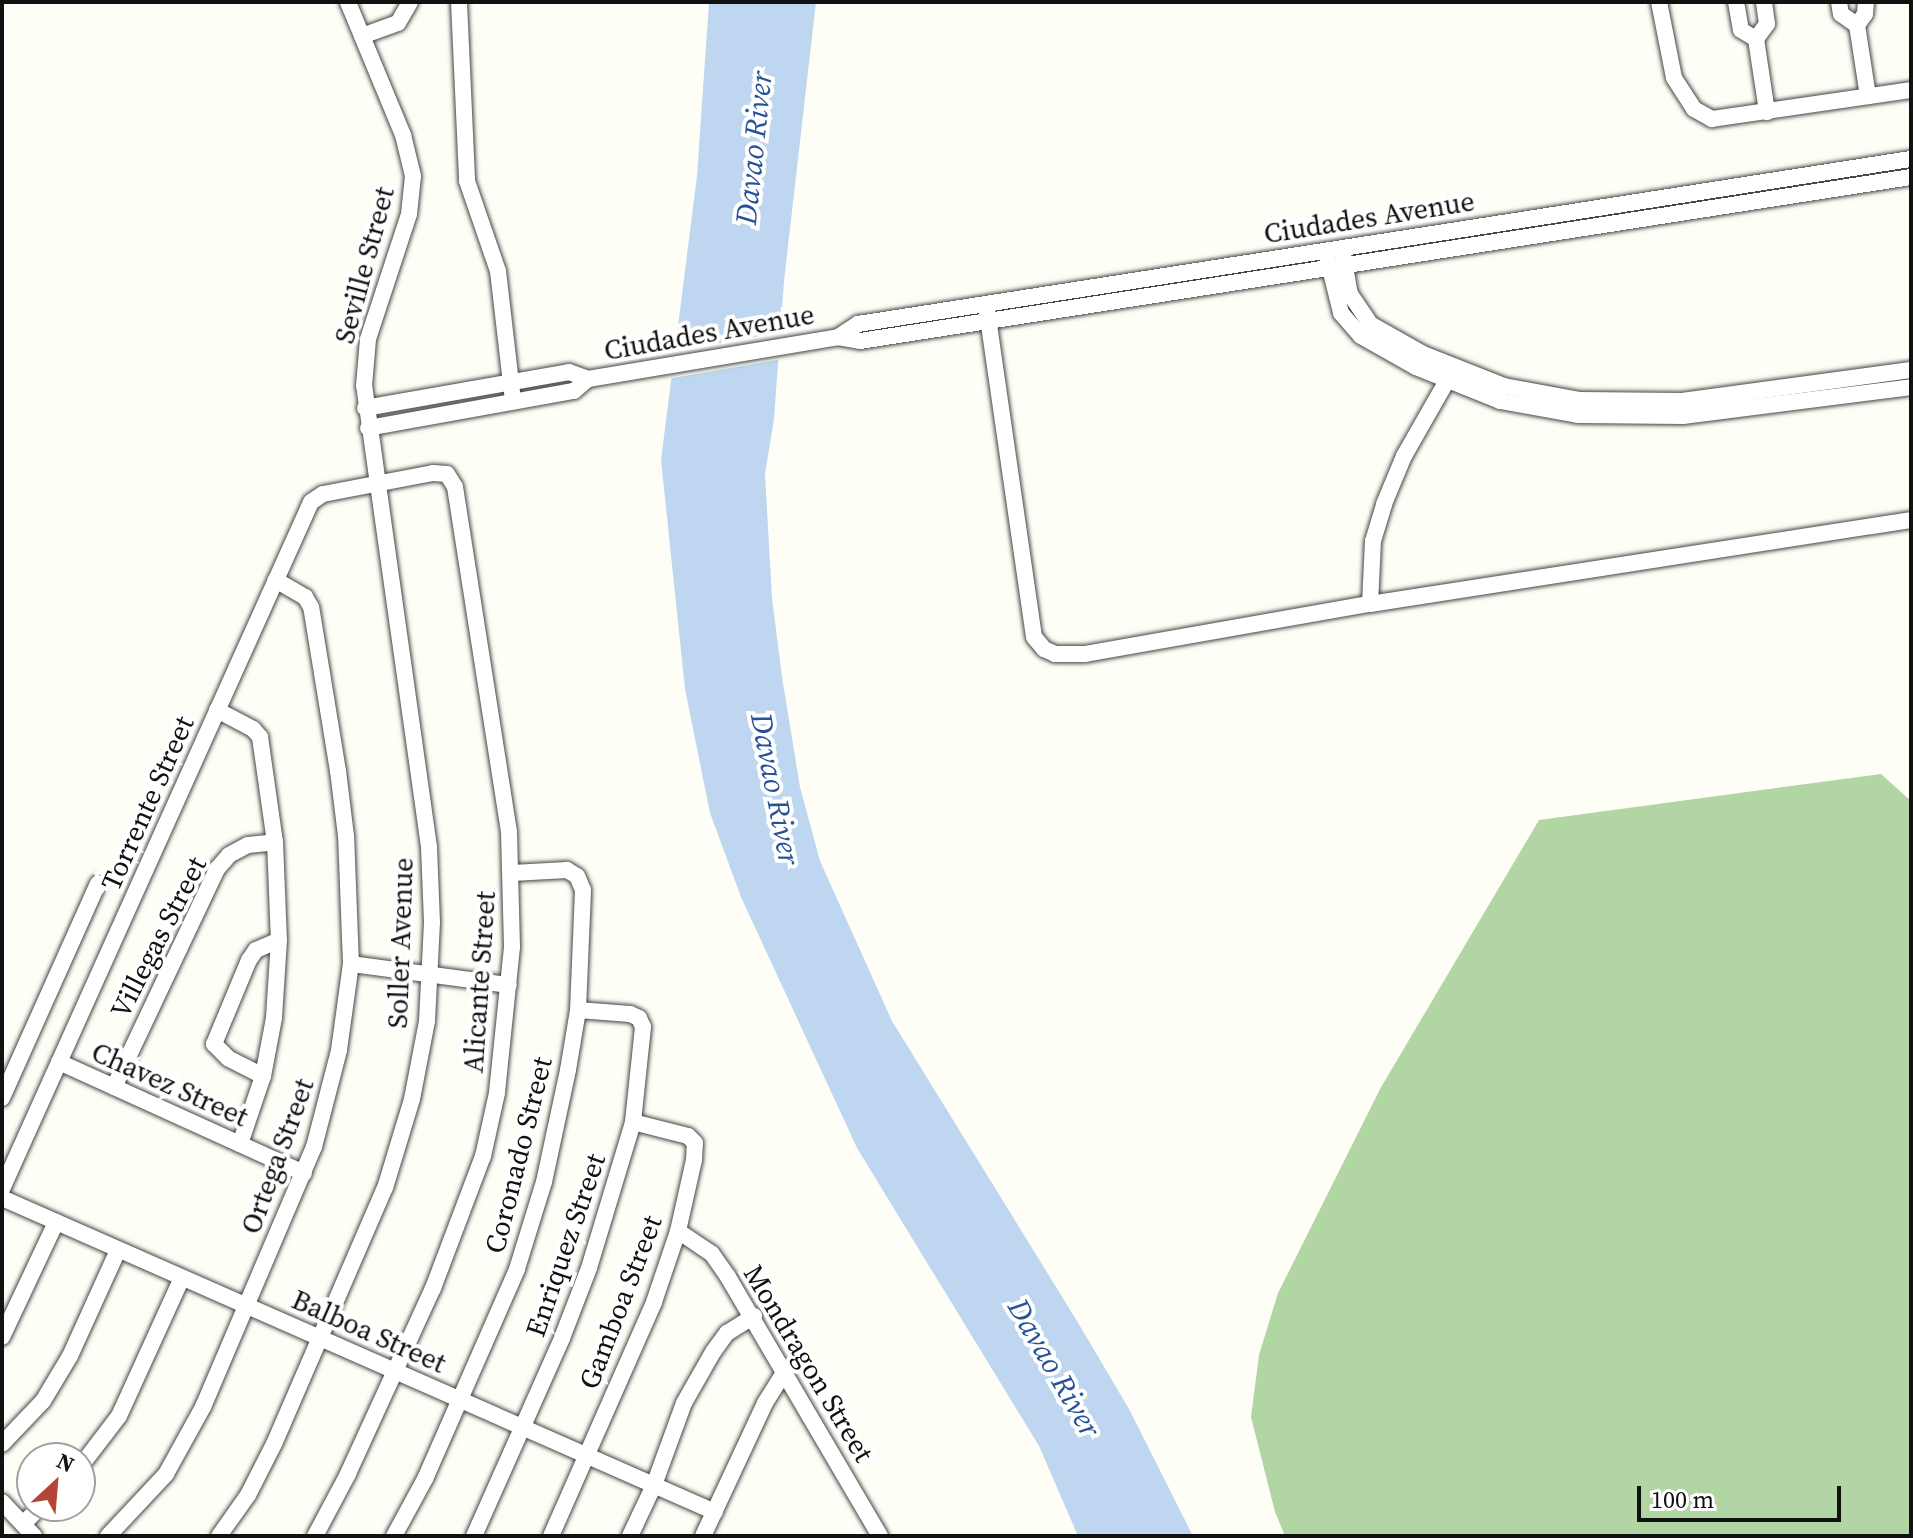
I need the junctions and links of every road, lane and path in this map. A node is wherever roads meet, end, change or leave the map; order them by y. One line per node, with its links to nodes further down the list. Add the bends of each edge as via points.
1 (348, 2): 10 (street, Seville Street)
2 (410, 2): 10 (street, via 398,23)
3 (459, 2): 25 (street, via 467,181 498,271)
4 (1659, 2): 14 (street, via 1668,61 1694,109 1712,119)
5 (1736, 2): 11 (street, via 1741,30)
6 (1764, 2): 11 (street, via 1767,24)
7 (1839, 2): 9 (street, via 1841,14)
8 (1866, 2): 9 (street)
9 (1857, 25): 13 (street)
10 (362, 36): 29 (street, Seville Street, via 407,148 413,194 368,339)
11 (1756, 39): 14 (street)
12 (1911, 90): 13 (street)
13 (1868, 96): 14 (street)
14 (1767, 112)
15 (1911, 159): 17 (street, Ciudades Avenue)
16 (1911, 177): 18 (street, Ciudades Avenue)
17 (1334, 249): 18 (street); 19 (street, Ciudades Avenue)
18 (1337, 267): 20 (street, Ciudades Avenue); 23 (street, via 1341,313 1361,336 1416,367)
19 (986, 304): 20 (street); 21 (street, Ciudades Avenue, via 858,324)
20 (989, 321): 21 (street, Ciudades Avenue, via 860,341); 34 (street, via 1032,626 1044,649 1085,654)
21 (835, 337): 24 (street, Ciudades Avenue)
22 (1911, 370): 28 (street)
23 (1452, 373): 28 (street, via 1500,401 1578,415 1683,416); 34 (street, via 1404,456 1384,504 1373,541)
24 (592, 378): 25 (street, Ciudades Avenue, via 569,372); 27 (street, Ciudades Avenue, via 574,391)
25 (509, 382): 27 (street); 29 (street, Ciudades Avenue)
26 (1911, 387): 28 (street)
27 (513, 401): 30 (street, Ciudades Avenue)
28 (1734, 403)
29 (365, 408): 30 (street, Soller Avenue)
30 (368, 428): 31 (street, Soller Avenue)
31 (376, 483): 33 (street, Torrente Street, via 314,498); 37 (street, Alicante Street, via 441,472 453,481 505,792); 41 (street, Soller Avenue, via 429,847)
32 (1911, 520): 34 (street)
33 (276, 580): 35 (street, Torrente Street); 40 (street, Ortega Street, via 305,597 318,633 346,836)
34 (1370, 604)
35 (217, 710): 36 (street, via 260,737); 44 (street, Torrente Street)
36 (275, 842): 39 (street); 46 (street, Villegas Street, via 248,845 217,869)
37 (512, 873): 42 (street, Alicante Street); 43 (street, Coronado Street, via 556,869 577,876 583,890)
38 (98, 883): 47 (street)
39 (279, 940): 45 (street, via 274,1018); 45 (street, via 256,950 249,960 214,1044 228,1058)
40 (351, 964): 41 (street); 50 (street, Ortega Street, via 333,1086)
41 (431, 975): 42 (street); 60 (street, Soller Avenue, via 420,1060 400,1147)
42 (509, 985): 62 (street, Alicante Street, via 497,1093 483,1156)
43 (578, 1010): 48 (street, Enriquez Street, via 639,1018 643,1027); 63 (street, Coronado Street, via 555,1141 534,1221)
44 (59, 1062): 46 (street, Chavez Street); 51 (street, Torrente Street)
45 (263, 1076): 49 (street)
46 (114, 1087): 49 (street, Chavez Street)
47 (2, 1098)
48 (633, 1122): 54 (street, Gamboa Street, via 677,1131 695,1143); 64 (street, Enriquez Street, via 589,1268)
49 (240, 1144): 50 (street, Chavez Street)
50 (304, 1173): 57 (street, Ortega Street)
51 (2, 1189)
52 (2, 1198): 53 (street, Balboa Street)
53 (56, 1222): 55 (street, Balboa Street); 59 (street)
54 (678, 1231): 58 (street, Mondragon Street, via 712,1254); 67 (street, Gamboa Street, via 654,1302)
55 (118, 1250): 56 (street, Balboa Street); 65 (street, via 70,1356 43,1401)
56 (182, 1278): 57 (street, Balboa Street); 66 (street, via 119,1416)
57 (246, 1306): 60 (street, Balboa Street); 72 (street, Ortega Street, via 180,1451 166,1474)
58 (754, 1316): 61 (street, Mondragon Street); 68 (street, via 727,1333 713,1352 684,1403)
59 (2, 1337)
60 (321, 1339): 62 (street, Balboa Street); 73 (street, Soller Avenue, via 248,1495)
61 (786, 1370): 70 (street, via 765,1403); 80 (street, Mondragon Street)
62 (395, 1371): 63 (street, Balboa Street); 74 (street, Alicante Street)
63 (460, 1400): 64 (street, Balboa Street); 75 (street, Coronado Street)
64 (523, 1427): 67 (street, Balboa Street); 76 (street, Enriquez Street)
65 (2, 1444)
66 (96, 1446)
67 (587, 1456): 68 (street, Balboa Street); 77 (street, Gamboa Street)
68 (654, 1485): 70 (street, Balboa Street); 78 (street)
69 (2, 1502): 71 (street)
70 (715, 1512): 79 (street)
71 (29, 1530)
72 (108, 1536)
73 (219, 1536)
74 (315, 1536)
75 (394, 1536)
76 (474, 1536)
77 (551, 1536)
78 (630, 1536)
79 (703, 1536)
80 (880, 1536)

